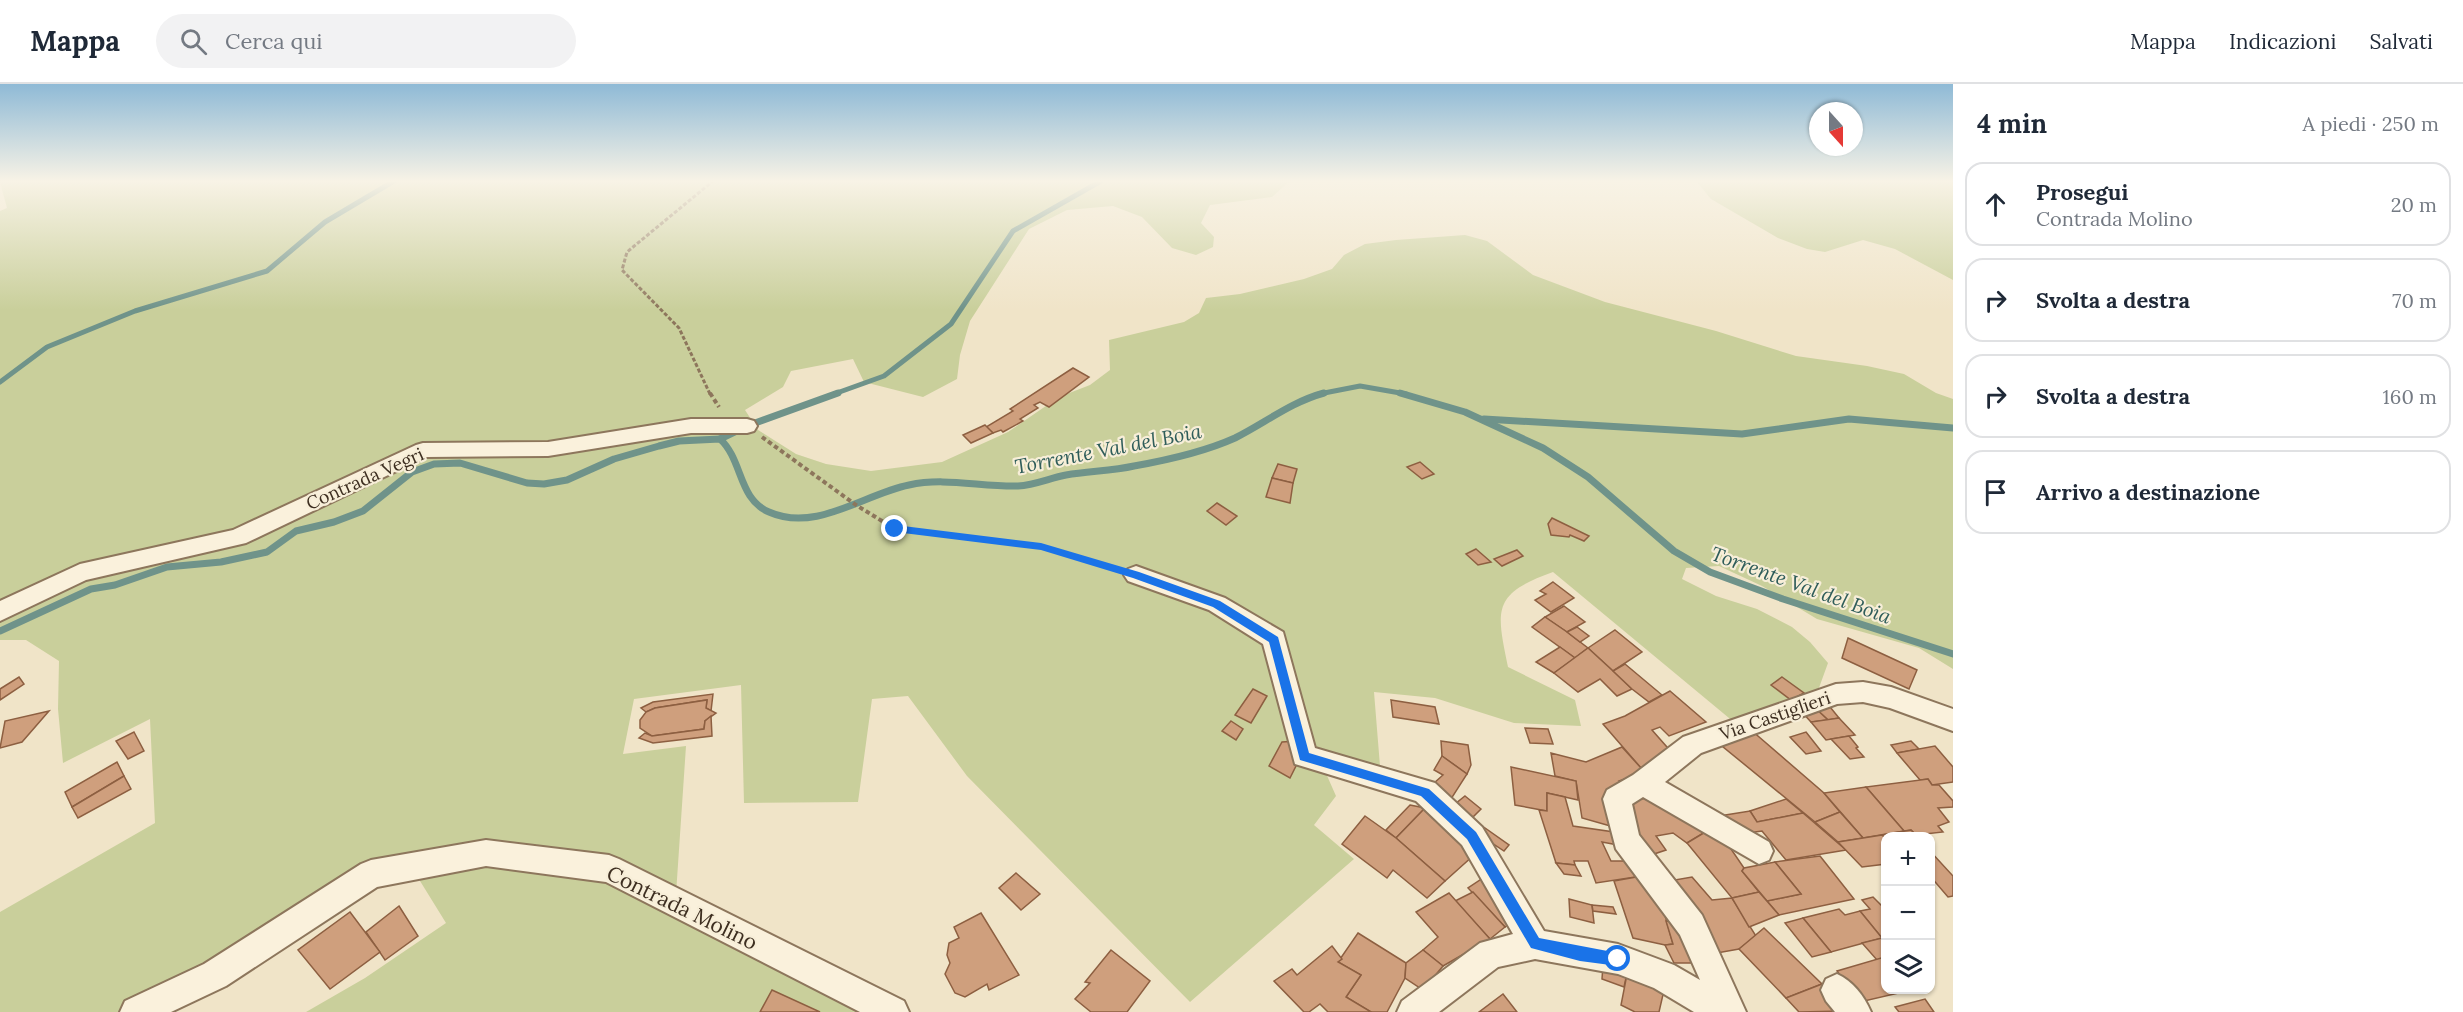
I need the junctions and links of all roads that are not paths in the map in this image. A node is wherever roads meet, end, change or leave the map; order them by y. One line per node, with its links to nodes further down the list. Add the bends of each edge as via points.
1 (747, 426): 3 (street, Contrada Vegri, via 691,426 549,449 423,450 238,537 80,573)
2 (1136, 575): 7 (street, via 1217,604 1274,639 1304,756 1425,792 1472,836)
3 (0, 612)
4 (1953, 720): 5 (street, Via Castiglieri, via 1891,698 1863,692 1836,694 1692,745)
5 (1643, 783): 6 (street); 12 (street, Via Castiglieri, via 1617,799 1626,840 1691,925)
6 (1759, 851)
7 (1535, 944): 10 (street, via 1491,954); 11 (street, via 1627,962 1663,976)
8 (136, 1012): 9 (street, Contrada Molino, via 215,975 371,874 486,853 609,869)
9 (893, 1012)
10 (1413, 1012)
11 (1724, 1012)
12 (1730, 1012)

